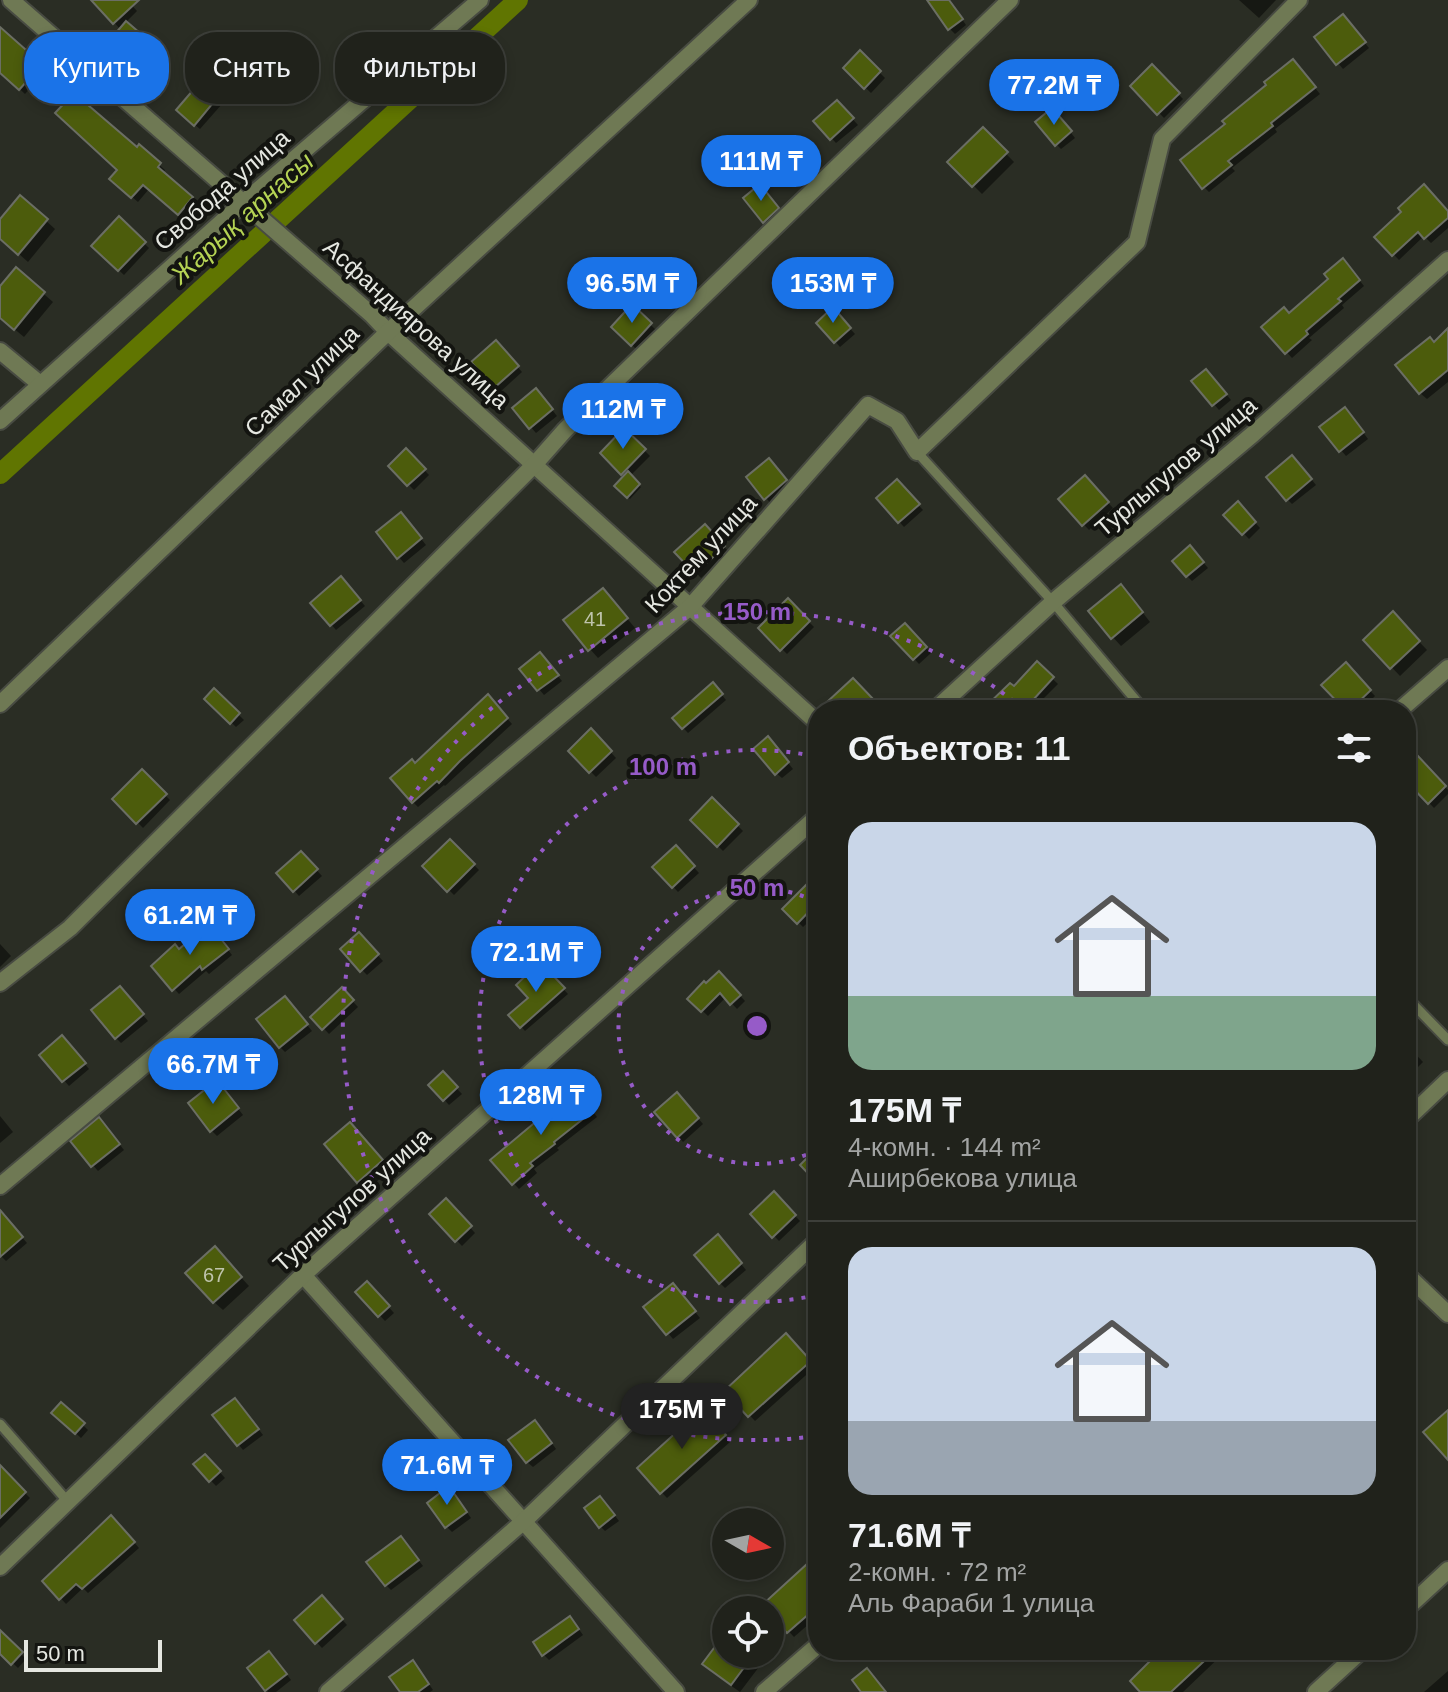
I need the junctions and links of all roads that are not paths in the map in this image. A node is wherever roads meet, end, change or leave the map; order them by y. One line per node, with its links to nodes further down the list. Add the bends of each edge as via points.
1 (11, 0): 6 (street, Асфандиярова улица)
2 (480, 0): 6 (street, Свобода улица)
3 (749, 0): 8 (street, Самал улица)
4 (1010, 0): 13 (street)
5 (1299, 0): 12 (street, via 1162,139 1137,242)
6 (244, 202): 8 (street, Асфандиярова улица); 10 (street, Свобода улица)
7 (1448, 260): 14 (street, Турлыгулов улица)
8 (388, 332): 13 (street, Асфандиярова улица); 20 (street, Самал улица)
9 (0, 351): 10 (street)
10 (40, 384): 11 (street, Свобода улица)
11 (0, 421)
12 (917, 452): 14 (lane); 15 (street, Коктем улица, via 897,421 868,405)
13 (534, 465): 15 (street, Асфандиярова улица); 23 (street, via 70,928)
14 (1053, 602): 17 (street, Турлыгулов улица); 18 (lane)
15 (690, 607): 21 (street, Асфандиярова улица); 28 (street, Коктем улица)
16 (1448, 668): 19 (street)
17 (946, 700)
18 (1136, 700)
19 (1411, 700)
20 (0, 704)
21 (808, 714)
22 (808, 825): 30 (street, Турлыгулов улица)
23 (0, 983)
24 (1416, 1007): 25 (lane)
25 (1448, 1040)
26 (1448, 1080): 27 (street)
27 (1416, 1110)
28 (0, 1186)
29 (808, 1250): 35 (street)
30 (303, 1275): 34 (street, Турлыгулов улица); 35 (street)
31 (1416, 1284): 32 (street)
32 (1448, 1314)
33 (0, 1424): 34 (lane)
34 (69, 1503): 36 (street, Турлыгулов улица)
35 (524, 1521): 41 (street); 42 (street)
36 (0, 1567)
37 (1448, 1570): 38 (street)
38 (1416, 1600)
39 (808, 1654): 43 (street)
40 (1351, 1660): 44 (street)
41 (328, 1692)
42 (676, 1692)
43 (764, 1692)
44 (1316, 1692)

